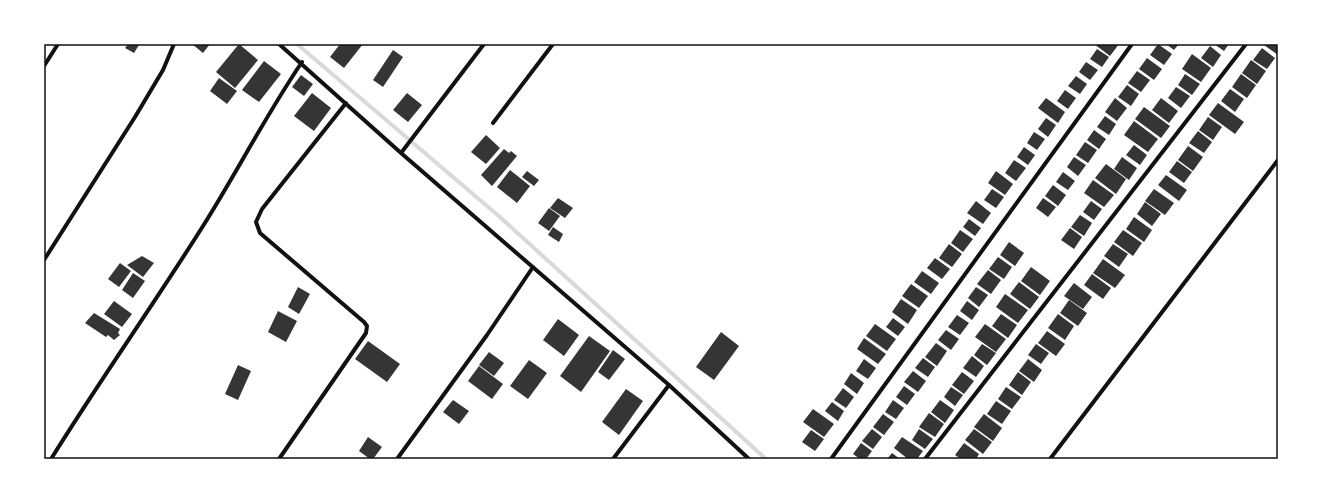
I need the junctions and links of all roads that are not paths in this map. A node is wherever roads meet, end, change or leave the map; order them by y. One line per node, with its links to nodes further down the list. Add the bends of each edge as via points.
1 (58, 44): 9 (street)
2 (174, 44): 14 (street, via 163,70)
3 (279, 44): 8 (street)
4 (484, 44): 12 (street)
5 (553, 44): 11 (street)
6 (1132, 44): 22 (street)
7 (1246, 44): 23 (street)
8 (302, 62): 10 (street); 17 (street, via 190,247)
9 (44, 66)
10 (346, 103): 12 (street); 18 (street, via 262,208 256,222 260,233 367,326 366,333)
11 (493, 124)
12 (401, 153): 15 (street)
13 (1278, 160): 24 (street)
14 (44, 260)
15 (533, 267): 16 (street); 19 (street)
16 (669, 385): 20 (street); 21 (street)
17 (51, 459)
18 (280, 459)
19 (397, 459)
20 (613, 459)
21 (749, 459)
22 (832, 459)
23 (925, 459)
24 (1050, 459)

